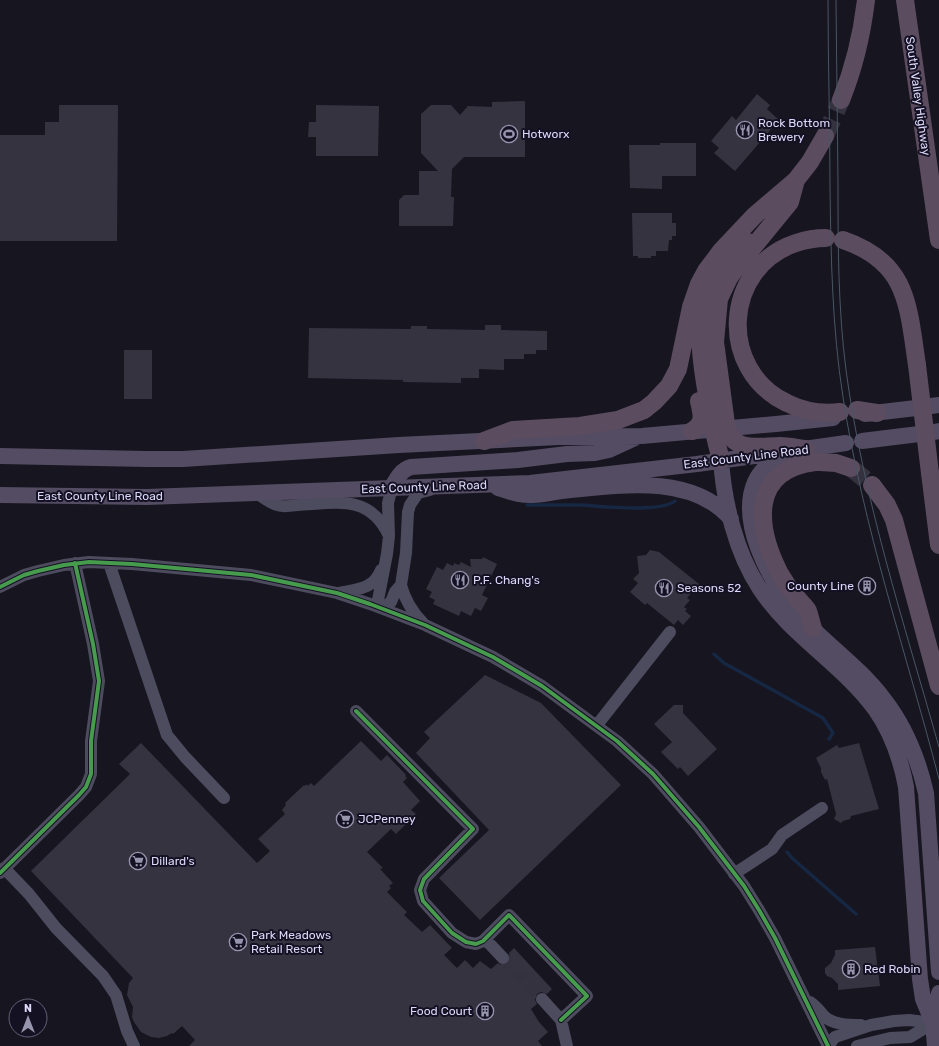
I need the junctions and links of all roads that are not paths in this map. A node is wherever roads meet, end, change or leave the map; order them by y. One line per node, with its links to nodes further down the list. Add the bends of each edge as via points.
1 (866, 0): 3 (highway, via 858,49)
2 (905, 0): 7 (highway, South Valley Highway)
3 (841, 100)
4 (825, 136): 5 (highway)
5 (796, 180): 6 (highway); 11 (highway, via 790,202 736,268 719,299 715,342); 15 (highway, via 756,215 721,251 706,271 691,307 678,369 669,386 654,402 644,410 618,420 580,426 513,430)
6 (754, 230): 11 (highway, via 710,288 704,308 700,338 701,359); 12 (highway, via 732,249 713,274 701,299 691,338 702,419)
7 (939, 240)
8 (928, 406): 9 (main road)
9 (877, 412): 10 (highway)
10 (849, 413): 11 (main road); 32 (highway, bridge, via 813,411 782,401 767,392 747,367 738,340 737,326 746,286 757,270 790,245 803,241 834,239 865,249 887,265 896,278 907,302)
11 (720, 429): 12 (main road); 19 (highway, via 746,446 780,446); 22 (highway)
12 (692, 432): 14 (main road)
13 (931, 432): 16 (main road)
14 (642, 436): 15 (main road); 27 (main road, via 609,450 595,452 518,460 414,466 402,472)
15 (484, 441): 20 (main road, via 183,459)
16 (862, 441)
17 (846, 443): 19 (main road, East County Line Road)
18 (762, 455): 19 (main road, East County Line Road); 21 (highway); 22 (main road, East County Line Road)
19 (810, 455): 21 (highway); 23 (highway); 41 (highway, via 804,463 784,471 774,480 765,495 762,507 764,528 772,555 788,586 808,611)
20 (0, 456)
21 (780, 458): 41 (main road, via 768,465 755,482 750,499 750,520 770,573 792,607)
22 (722, 460): 24 (main road, East County Line Road, via 530,483); 30 (main road, via 723,482)
23 (851, 468)
24 (487, 485): 26 (main road, East County Line Road); 30 (main road, via 519,495 628,485 660,486 703,498 718,506)
25 (872, 485): 43 (highway, via 887,505 894,520)
26 (451, 486): 27 (main road, East County Line Road); 36 (street, via 418,493 412,501 408,512 406,553)
27 (392, 487): 28 (main road, East County Line Road); 31 (street, via 388,503)
28 (256, 493): 29 (main road, East County Line Road, via 147,497); 31 (street, via 278,506 353,504 376,517)
29 (0, 495)
30 (731, 519): 57 (main road, via 749,571 760,589 789,624 837,668 869,703 883,722 892,742 906,787 920,979 923,999)
31 (389, 536): 33 (street)
32 (939, 545)
33 (387, 554): 38 (street, via 378,578 371,584); 39 (street, via 378,600)
34 (75, 563): 35 (street); 37 (street, via 24,575); 48 (street, via 94,644 99,681 91,741 91,774 86,787 79,795)
35 (109, 563): 38 (street, via 251,575); 46 (street, via 167,735)
36 (400, 584): 39 (street, via 391,602); 40 (street, via 410,609)
37 (0, 587)
38 (337, 593): 39 (street)
39 (382, 608): 40 (street)
40 (425, 625): 45 (street, via 493,657 542,686)
41 (813, 628): 52 (main road, via 882,696 902,725 915,754 922,774 928,808)
42 (670, 632): 45 (street)
43 (939, 686)
44 (356, 711): 50 (street, via 473,829 424,879 420,890 423,901 458,939 476,944)
45 (597, 725): 49 (street, via 653,774 699,827)
46 (224, 798)
47 (822, 808): 49 (street, via 782,835 772,849)
48 (2, 870): 60 (street, via 29,894 56,928 103,976 116,995)
49 (734, 874): 55 (street, via 776,938)
50 (485, 939): 51 (street); 56 (street, via 509,915 587,996)
51 (503, 958)
52 (939, 972)
53 (939, 993): 57 (main road)
54 (542, 999): 56 (street)
55 (806, 999): 58 (street, via 817,1006 825,1017 839,1024); 62 (street)
56 (561, 1020): 61 (street)
57 (933, 1023): 58 (street, via 909,1020); 59 (street, via 910,1037); 64 (main road)
58 (871, 1025): 62 (street, via 835,1037)
59 (874, 1043): 63 (street)
60 (134, 1046)
61 (566, 1046)
62 (829, 1046)
63 (857, 1046)
64 (935, 1046)

